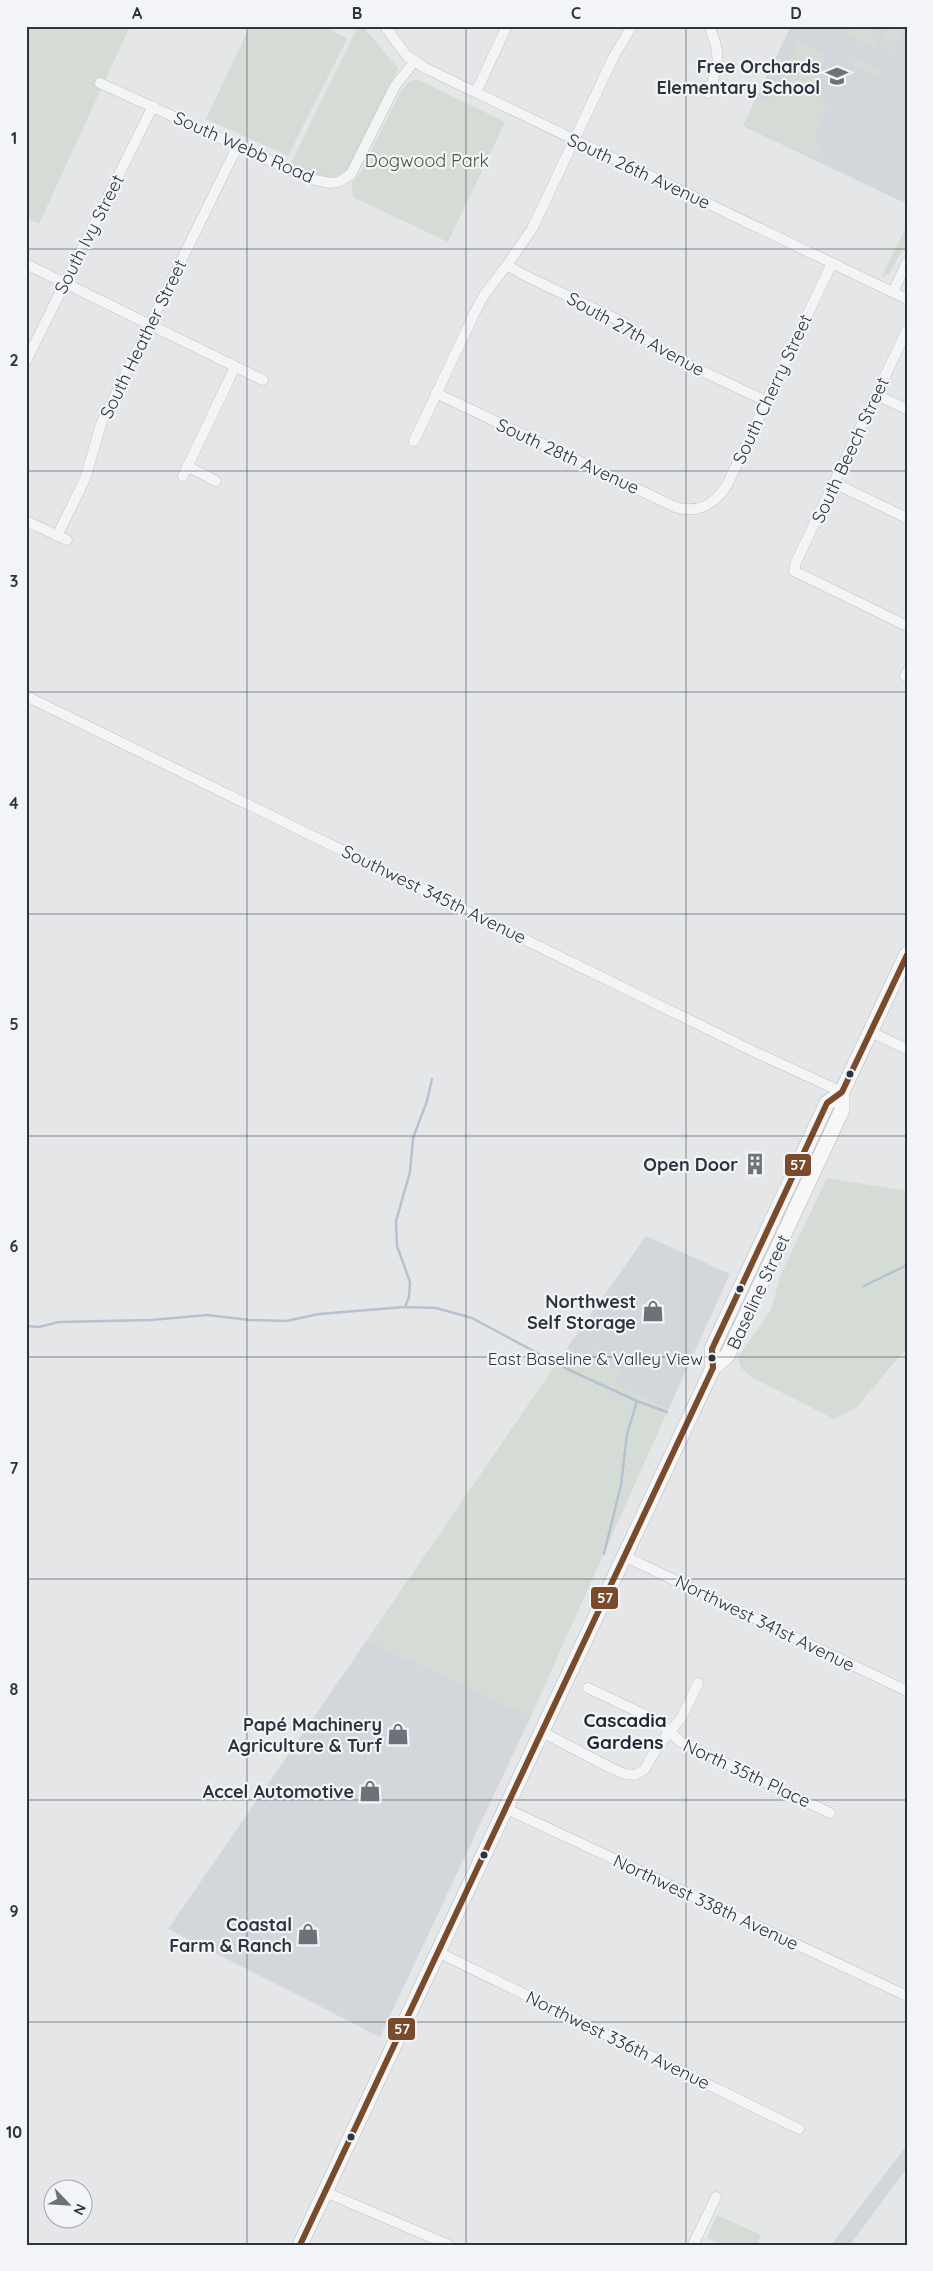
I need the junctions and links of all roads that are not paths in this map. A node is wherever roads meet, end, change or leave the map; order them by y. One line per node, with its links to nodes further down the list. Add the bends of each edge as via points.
1 (385, 26): 5 (street, South 26th Avenue)
2 (507, 26): 7 (street)
3 (632, 26): 10 (street)
4 (708, 26): 8 (street, via 718,53 718,65)
5 (414, 62): 7 (street, South 26th Avenue); 11 (street, South Webb Road, via 395,86 356,168 339,182 310,179)
6 (100, 83): 9 (street, South Webb Road)
7 (476, 92): 10 (street, South 26th Avenue)
8 (708, 93)
9 (153, 106): 11 (street, South Webb Road); 16 (street, South Ivy Street)
10 (574, 140): 12 (street, South 26th Avenue); 15 (street, via 532,229)
11 (238, 146): 19 (street, South Heather Street)
12 (832, 262): 17 (street, South 26th Avenue); 26 (street, South Cherry Street)
13 (907, 262): 17 (street)
14 (26, 264): 16 (street)
15 (508, 265): 24 (street, via 484,295); 26 (street, South 27th Avenue, via 624,323 670,356)
16 (64, 282): 19 (street); 21 (street, South Ivy Street)
17 (893, 292): 18 (street, South 26th Avenue)
18 (907, 299)
19 (150, 324): 22 (street); 33 (street, South Heather Street, via 101,424 85,479 62,538)
20 (907, 330): 25 (street, South Beech Street)
21 (26, 361)
22 (235, 367): 23 (street); 29 (street, via 185,471)
23 (263, 380)
24 (436, 393): 28 (street); 31 (street, South 28th Avenue, via 675,507)
25 (876, 395): 27 (street); 30 (street, South Beech Street)
26 (766, 401): 31 (street, South Cherry Street, via 727,485 716,499)
27 (907, 409)
28 (414, 441)
29 (216, 480)
30 (834, 483): 32 (street); 34 (street, South Beech Street, via 794,571)
31 (702, 508)
32 (907, 518)
33 (26, 521)
34 (907, 626)
35 (26, 696): 39 (street, Southwest 345th Avenue)
36 (907, 954): 37 (highway, Baseline Street)
37 (870, 1032): 38 (street); 39 (highway, Baseline Street)
38 (907, 1049)
39 (842, 1092): 40 (highway, Baseline Street, via 842,1110 728,1356 713,1368)
40 (624, 1556): 43 (street, Northwest 341st Avenue); 44 (highway, Baseline Street)
41 (698, 1683): 45 (street, via 682,1717)
42 (588, 1688): 45 (street, North 35th Place, via 658,1721)
43 (907, 1691)
44 (542, 1732): 45 (street, via 630,1775 644,1770); 46 (highway, Baseline Street)
45 (669, 1732): 47 (street, North 35th Place, via 680,1742)
46 (505, 1808): 48 (highway, Baseline Street); 49 (street, Northwest 338th Avenue)
47 (830, 1812)
48 (438, 1952): 50 (street, Northwest 336th Avenue); 51 (highway, Baseline Street)
49 (907, 1996)
50 (798, 2128)
51 (325, 2192): 53 (highway, Baseline Street); 54 (street)
52 (716, 2196): 55 (street)
53 (300, 2245)
54 (449, 2245)
55 (693, 2245)

